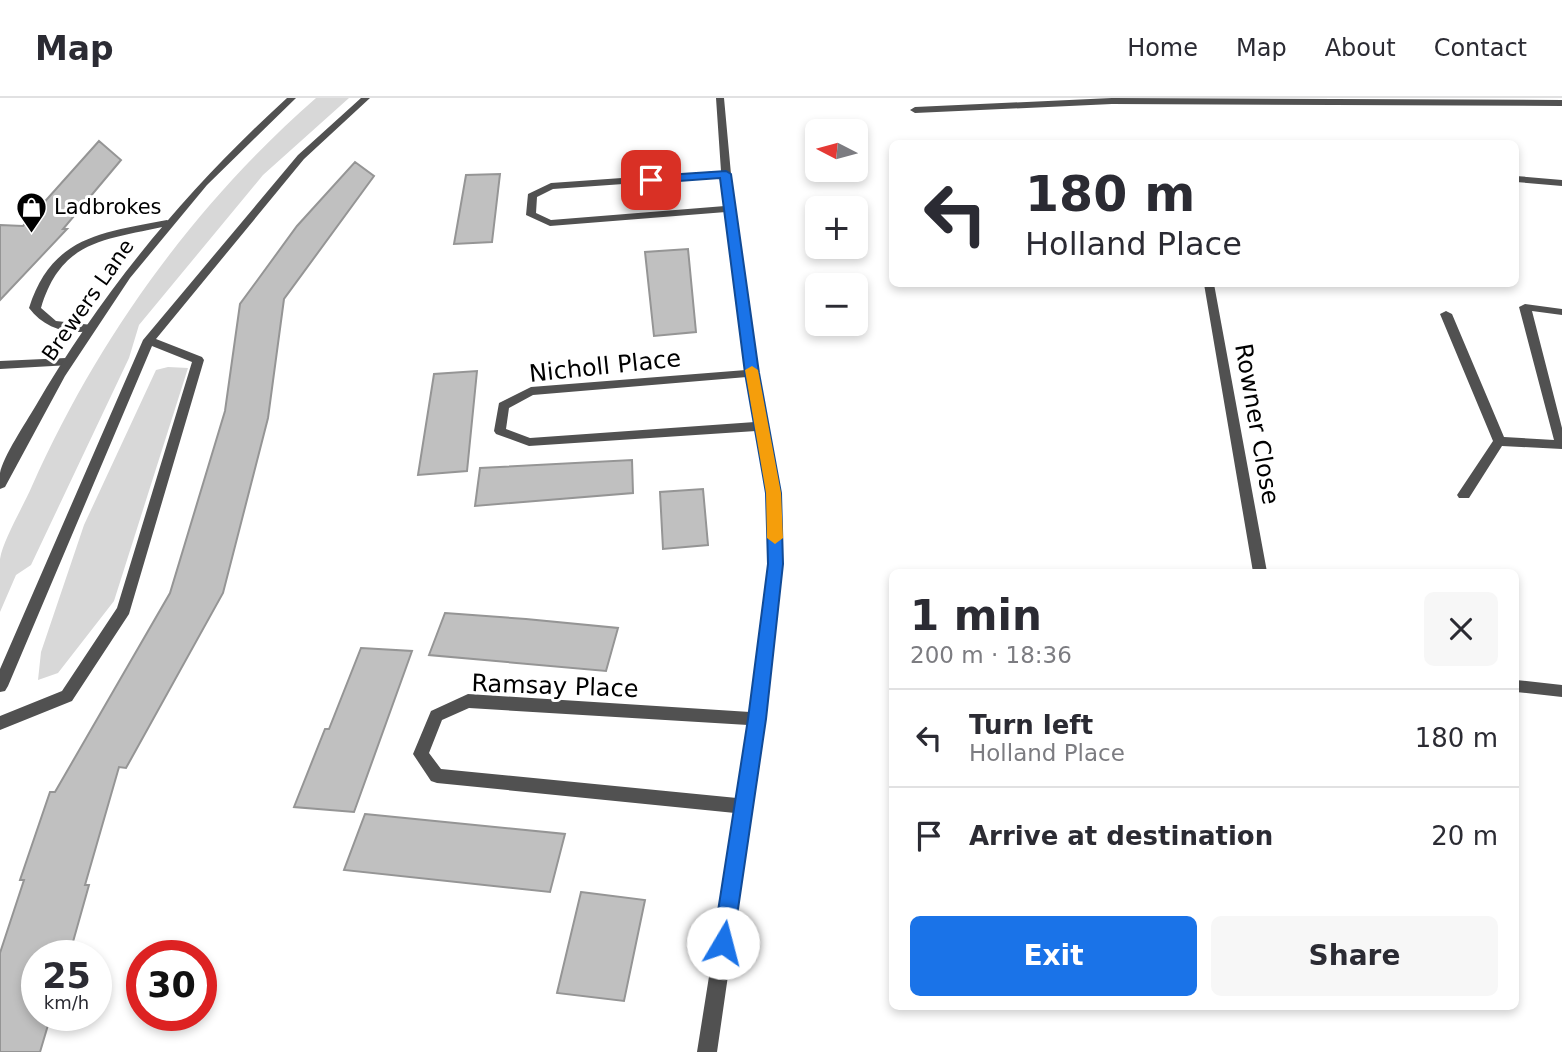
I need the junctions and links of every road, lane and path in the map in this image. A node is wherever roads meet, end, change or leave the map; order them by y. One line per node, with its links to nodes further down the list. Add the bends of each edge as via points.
1 (292, 98): 10 (street, Brewers Lane, via 243,141)
2 (366, 98): 15 (street, via 301,157)
3 (720, 98): 6 (street)
4 (1562, 103): 5 (street, via 1126,101)
5 (915, 110)
6 (726, 174): 9 (street); 9 (street, via 551,186 532,196 531,215 550,223)
7 (1519, 179): 8 (street)
8 (1562, 183)
9 (731, 209): 18 (street)
10 (167, 223): 14 (street, Brewers Lane); 14 (street, via 76,247 46,273 35,308 44,321)
11 (1210, 287): 26 (street, Rowner Close)
12 (1562, 312): 20 (street, via 1525,307)
13 (1446, 314): 21 (street)
14 (89, 328): 16 (street, Brewers Lane)
15 (149, 340): 27 (street); 31 (street, via 198,360 124,610 66,696)
16 (66, 362): 17 (street); 23 (street, Brewers Lane)
17 (0, 365)
18 (752, 373): 19 (street); 19 (street, Nicholl Place, via 531,391 503,406 500,431 529,442)
19 (762, 426): 30 (street, via 774,493 776,564)
20 (1559, 430): 22 (street)
21 (1499, 441): 22 (street); 25 (street)
22 (1562, 444)
23 (6, 460): 24 (street, Brewers Lane)
24 (0, 484)
25 (1464, 495)
26 (1259, 569)
27 (0, 685)
28 (1519, 686): 29 (street)
29 (1562, 691)
30 (757, 719): 32 (street); 32 (street, Ramsay Place, via 468,701 436,716 421,754 437,776)
31 (0, 723)
32 (743, 806): 33 (street)
33 (707, 1052)

